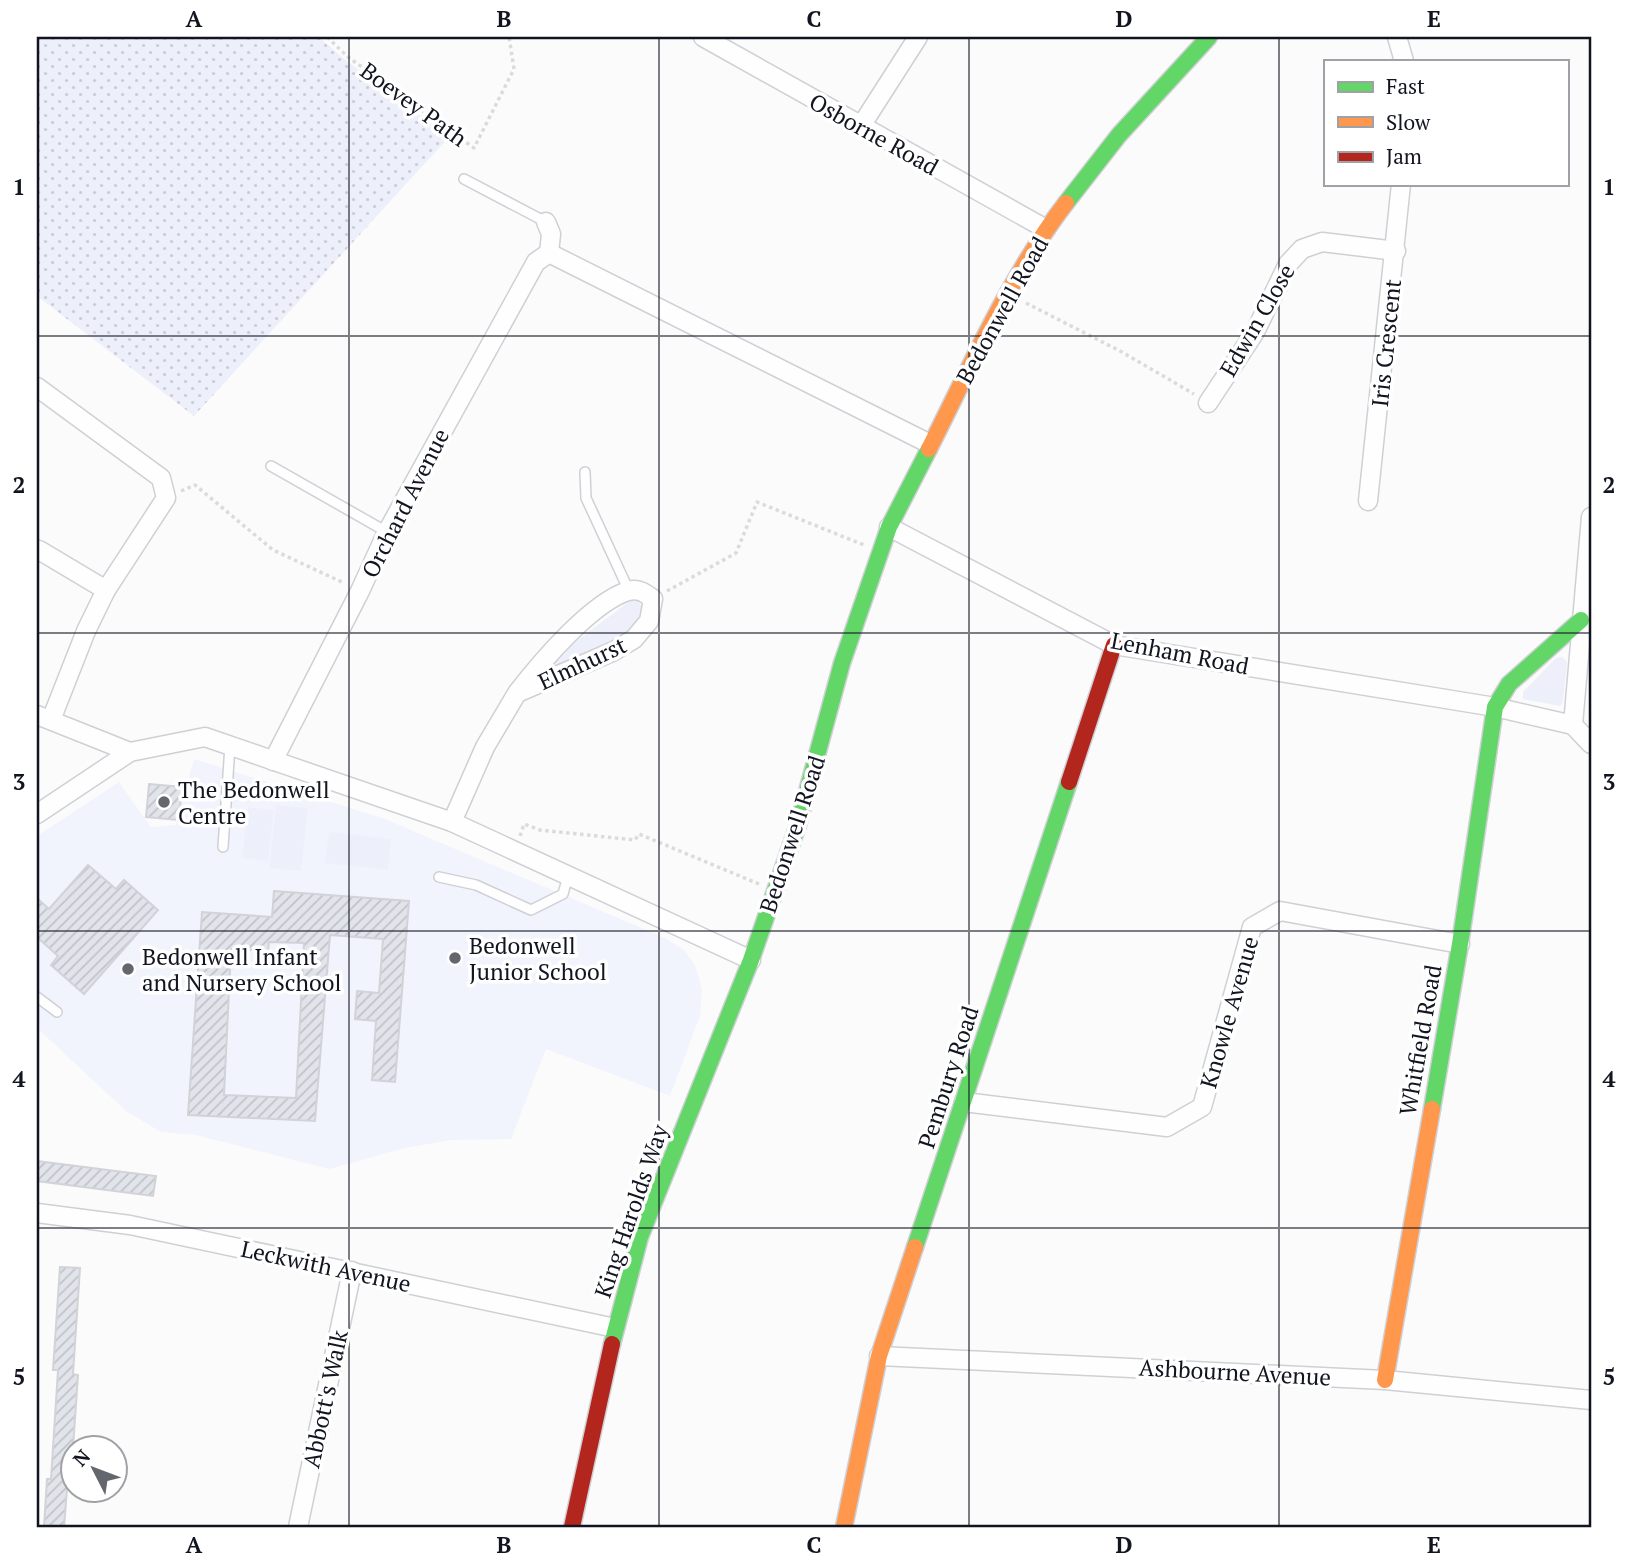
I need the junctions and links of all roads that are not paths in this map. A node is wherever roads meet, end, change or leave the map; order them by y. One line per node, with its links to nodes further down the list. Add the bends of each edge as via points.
1 (703, 37): 6 (street, Osborne Road)
2 (918, 37): 6 (street)
3 (1209, 37): 10 (street, Bedonwell Road, via 1119,135)
4 (1397, 37): 5 (street)
5 (1404, 60)
6 (861, 127): 10 (street, Osborne Road)
7 (464, 179): 9 (lane)
8 (1402, 186): 11 (street, Iris Crescent)
9 (546, 222): 12 (street, via 551,234)
10 (1046, 229): 15 (street, Bedonwell Road)
11 (1396, 251): 14 (street, Edwin Close, via 1322,242 1302,249 1288,264 1255,332); 18 (street, Iris Crescent)
12 (549, 253): 15 (street); 21 (street, Orchard Avenue, via 536,262)
13 (37, 387): 23 (street, via 161,478 166,498)
14 (1208, 403)
15 (930, 443): 20 (street, Bedonwell Road)
16 (271, 466): 21 (lane)
17 (585, 472): 24 (lane, via 586,498)
18 (1368, 501)
19 (1591, 517): 25 (street)
20 (889, 527): 26 (street, Lenham Road); 41 (street, Bedonwell Road, via 842,663 798,825)
21 (387, 532): 34 (street, Orchard Avenue)
22 (39, 550): 23 (street)
23 (107, 590): 29 (street)
24 (629, 591): 27 (street, Elmhurst, via 600,607 546,656); 27 (street, Elmhurst, via 642,591 653,599 649,621 634,639)
25 (1581, 620): 28 (street, via 1509,684); 30 (street)
26 (1114, 645): 28 (street, Lenham Road); 44 (street, Pembury Road)
27 (517, 692): 36 (street, Elmhurst, via 485,747)
28 (1495, 707): 30 (street, Lenham Road); 40 (street, Whitfield Road)
29 (44, 718): 33 (street)
30 (1573, 725): 31 (street)
31 (1591, 744)
32 (230, 746): 33 (street, via 205,737); 34 (street); 37 (lane)
33 (130, 752): 35 (street)
34 (273, 761): 36 (street)
35 (37, 814)
36 (452, 822): 38 (street)
37 (223, 847)
38 (568, 876): 39 (lane, via 563,894 531,910 476,885); 41 (street)
39 (439, 877)
40 (1460, 944): 44 (street, Knowle Avenue, via 1280,911 1252,927 1202,1107 1167,1127); 49 (street, Whitfield Road)
41 (751, 960): 47 (street, King Harolds Way, via 640,1237)
42 (37, 997): 43 (lane)
43 (57, 1012)
44 (964, 1102): 48 (street, Pembury Road)
45 (37, 1213): 46 (street, Leckwith Avenue, via 130,1225)
46 (352, 1272): 47 (street, Leckwith Avenue); 51 (street, Abbott's Walk)
47 (615, 1328): 52 (street, King Harolds Way)
48 (878, 1356): 49 (street, Ashbourne Avenue); 53 (street, Pembury Road)
49 (1385, 1380): 50 (street, Ashbourne Avenue)
50 (1591, 1400)
51 (298, 1527)
52 (572, 1527)
53 (844, 1527)

